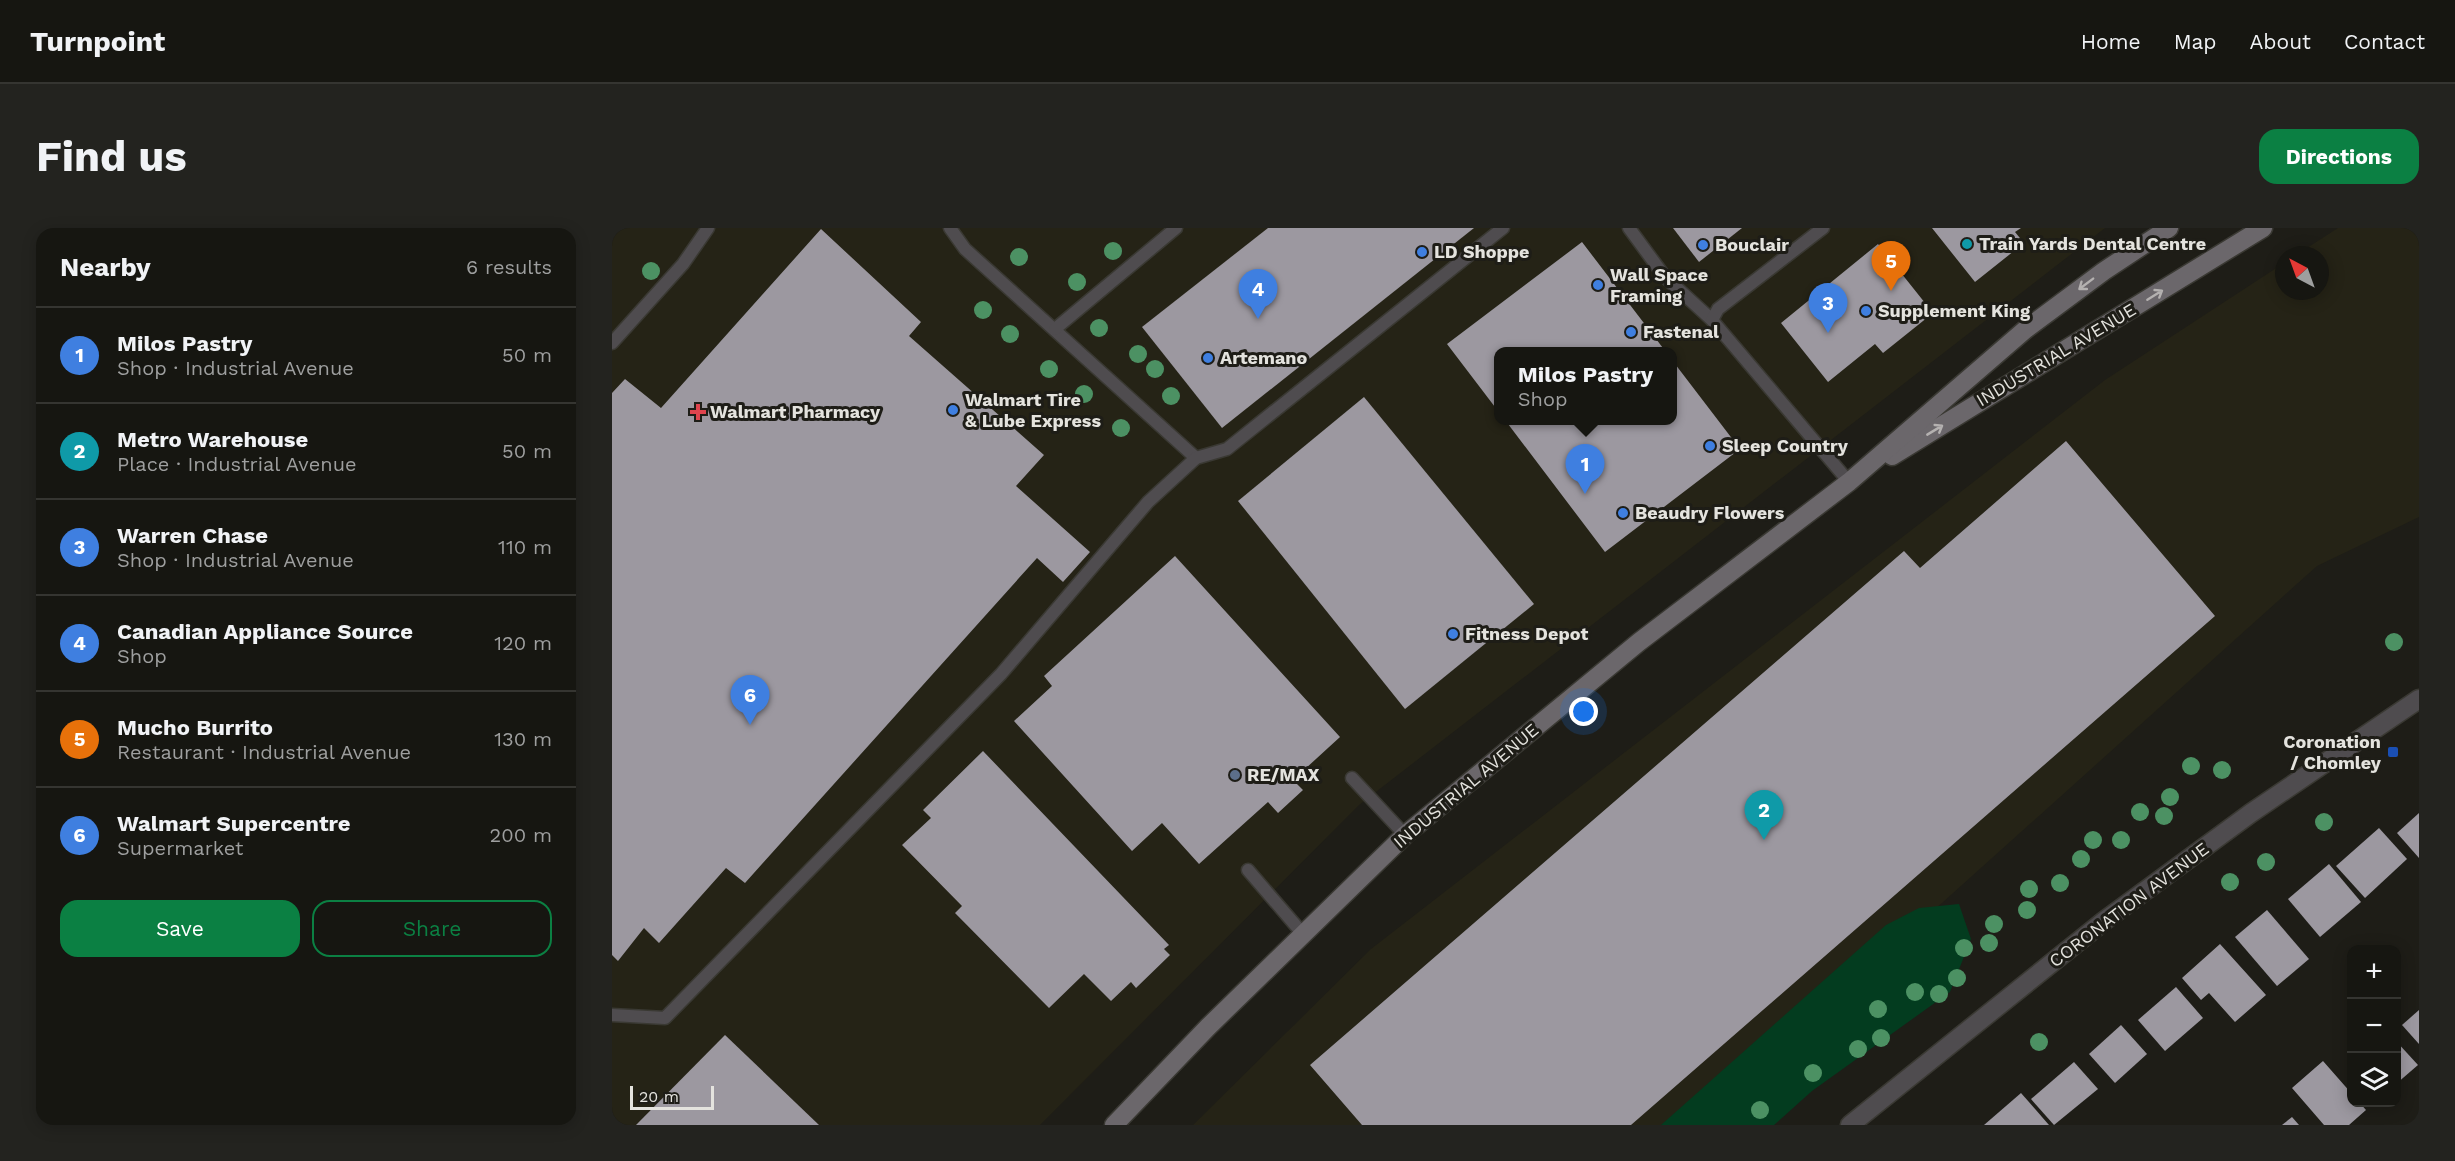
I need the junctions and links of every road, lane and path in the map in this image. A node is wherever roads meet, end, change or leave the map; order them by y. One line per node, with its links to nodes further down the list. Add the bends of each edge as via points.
1 (708, 228): 11 (lane, via 683,264)
2 (950, 228): 10 (lane, via 965,249)
3 (1176, 228): 10 (lane)
4 (1503, 228): 12 (lane, via 1227,449)
5 (1629, 228): 9 (lane, via 1665,278)
6 (1823, 228): 9 (lane, via 1718,309)
7 (2169, 228): 13 (main road, INDUSTRIAL AVENUE, one-way to 13, via 2026,329)
8 (2263, 228): 13 (main road, INDUSTRIAL AVENUE, one-way to 8)
9 (1712, 320): 13 (lane)
10 (1055, 329): 12 (lane)
11 (612, 344)
12 (1196, 458): 19 (lane, via 1148,502 1001,674 665,1018)
13 (1849, 482): 16 (main road, INDUSTRIAL AVENUE, via 1639,642)
14 (2419, 699): 21 (street, CORONATION AVENUE, via 2251,813 2104,921)
15 (1352, 778): 16 (lane)
16 (1405, 835): 18 (main road, INDUSTRIAL AVENUE)
17 (1248, 870): 18 (lane)
18 (1303, 934): 20 (main road, INDUSTRIAL AVENUE)
19 (612, 1015)
20 (1114, 1125)
21 (1850, 1125)

